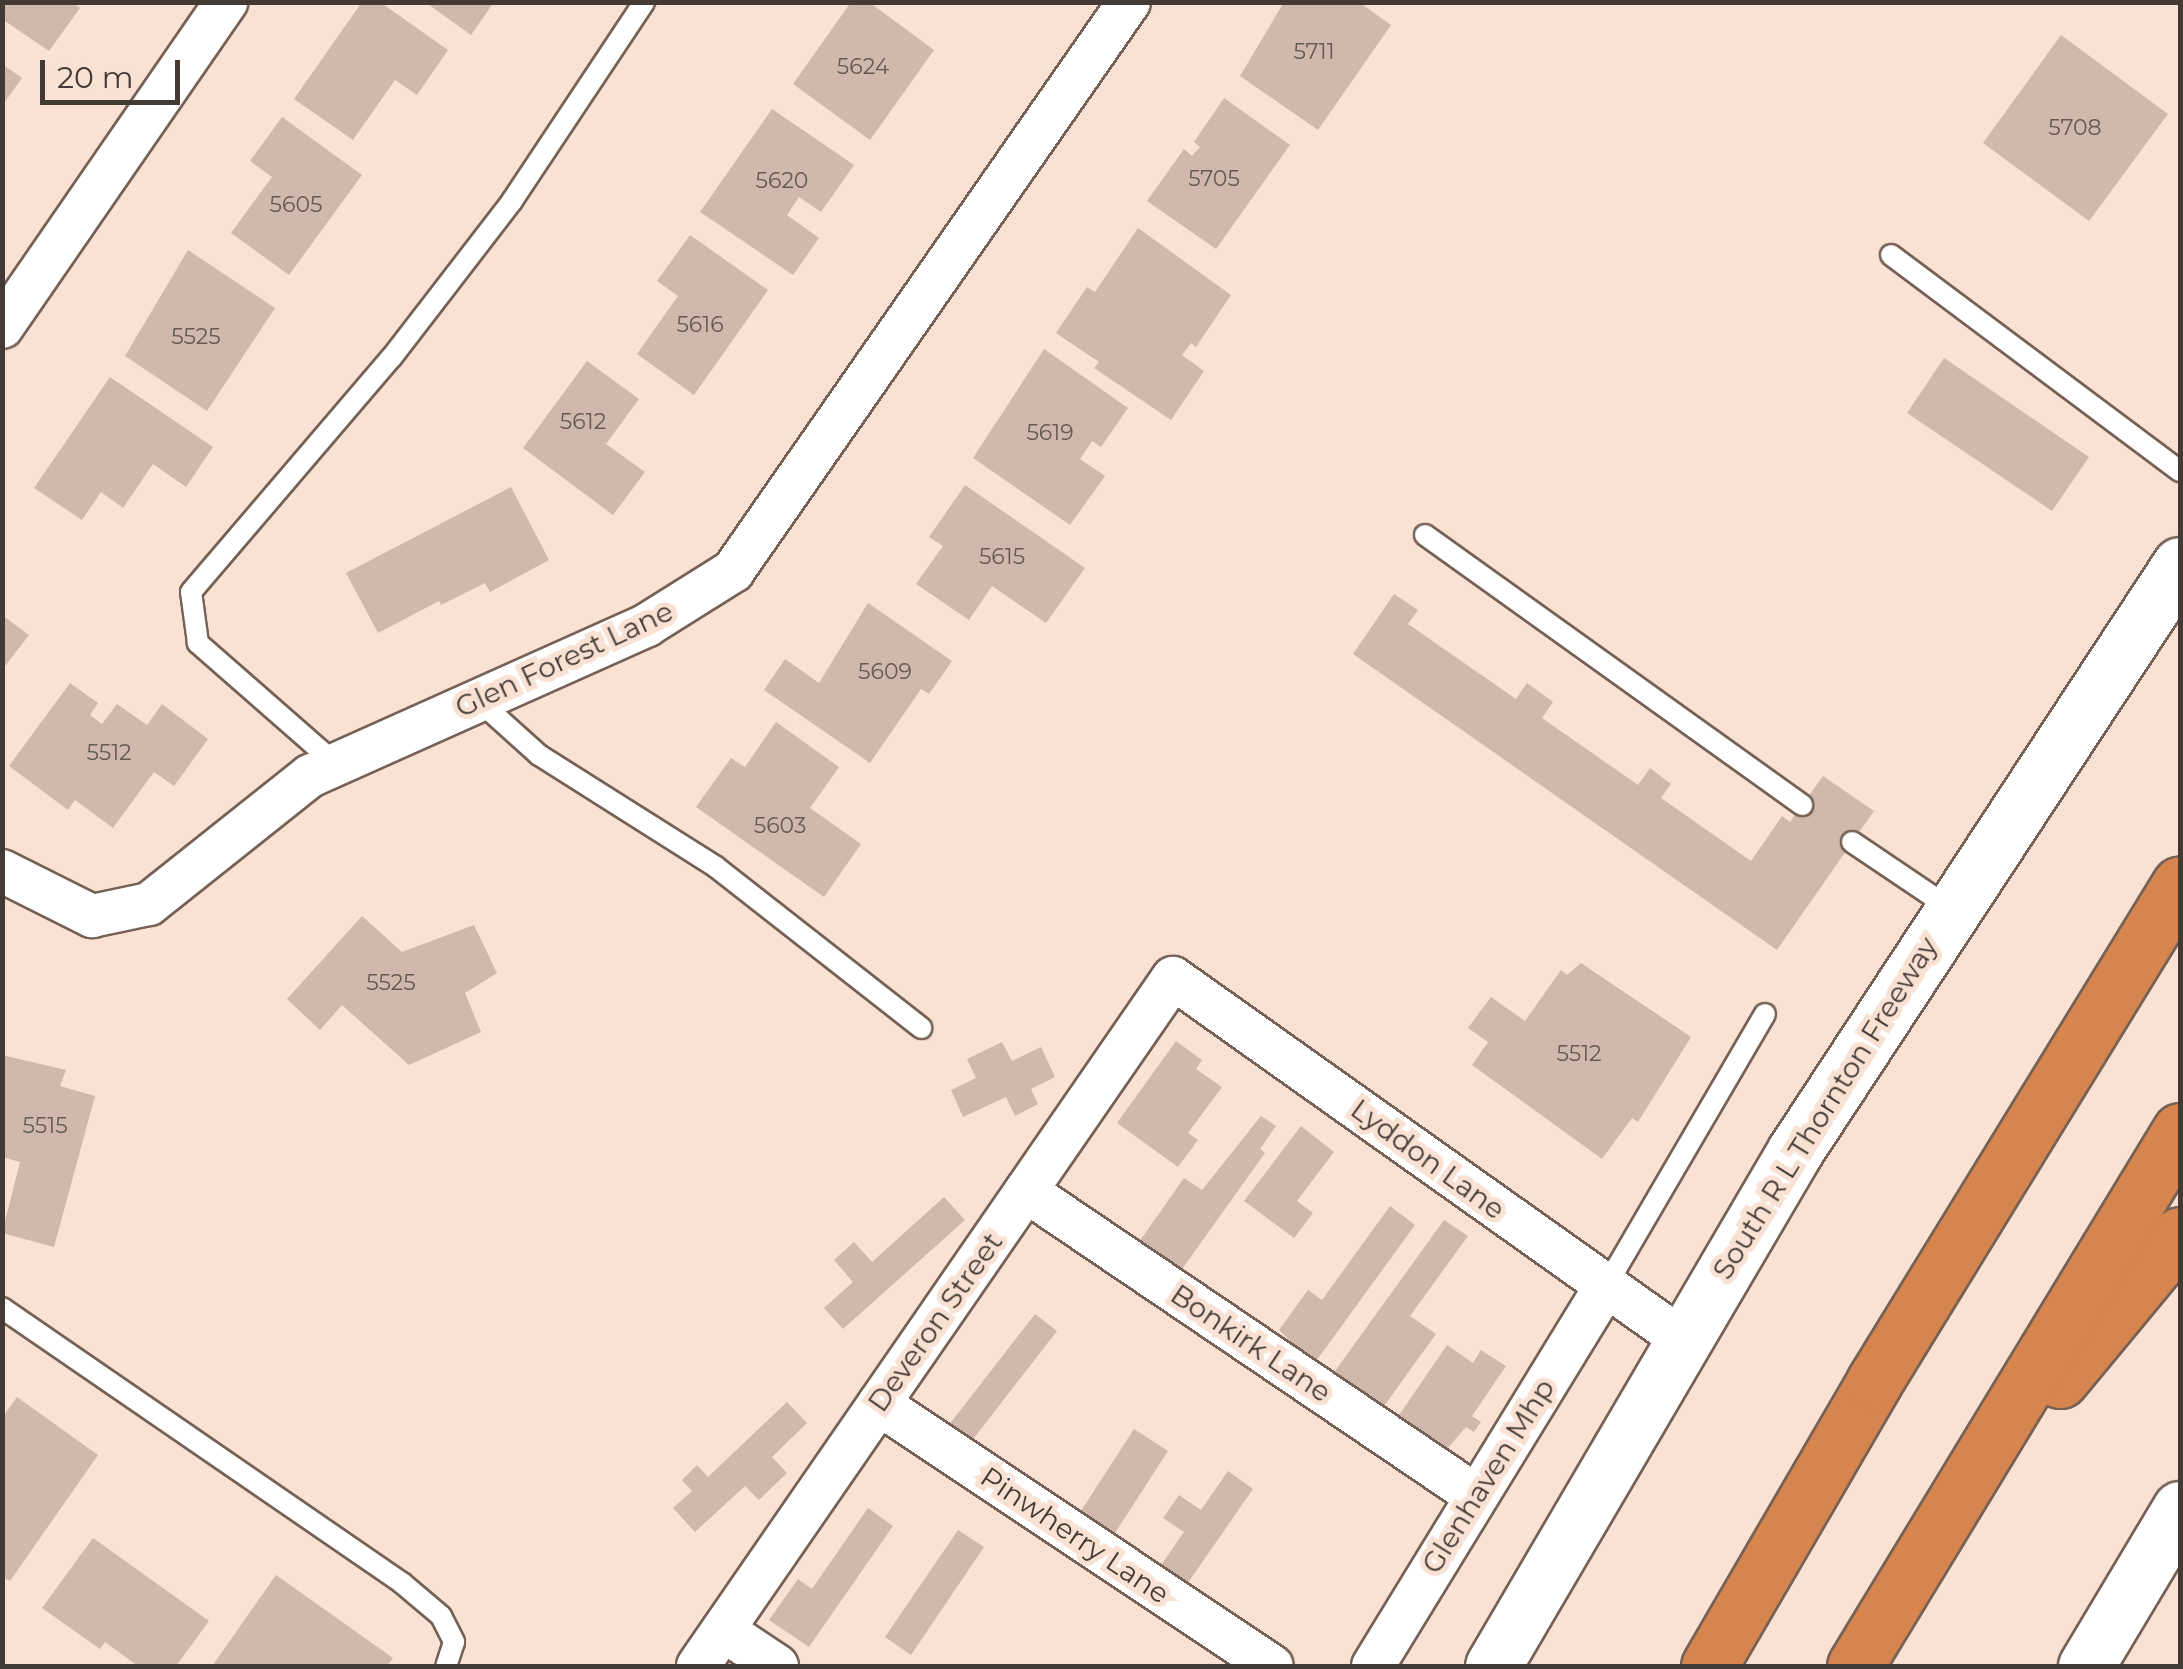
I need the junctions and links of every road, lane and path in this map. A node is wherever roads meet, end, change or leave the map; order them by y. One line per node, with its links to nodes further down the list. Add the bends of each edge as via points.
1 (226, 2): 5 (street)
2 (644, 2): 10 (lane, via 512,201 392,358 191,592 198,643)
3 (1129, 2): 9 (street, Glen Forest Lane, via 733,571 648,625)
4 (1892, 255): 6 (lane)
5 (2, 328)
6 (2180, 471)
7 (1425, 535): 11 (lane)
8 (2180, 564): 15 (main road, South R L Thornton Freeway)
9 (478, 700): 10 (street, Glen Forest Lane); 18 (lane, via 539,755 716,867)
10 (336, 764): 13 (street, Glen Forest Lane, via 310,776 149,904 92,916)
11 (1802, 806)
12 (1852, 842): 15 (lane)
13 (2, 872)
14 (2180, 884): 36 (highway, via 1884,1365)
15 (1950, 908): 24 (main road, South R L Thornton Freeway)
16 (1173, 978): 20 (street, Deveron Street); 22 (street, Lyddon Lane)
17 (1765, 1014): 22 (lane)
18 (921, 1028)
19 (2180, 1131): 28 (highway)
20 (1026, 1191): 25 (street, Deveron Street); 26 (street, Bonkirk Lane)
21 (2180, 1235): 28 (highway)
22 (1606, 1286): 24 (street, Lyddon Lane); 26 (street, Glenhaven Mhp)
23 (2, 1308): 30 (lane, via 402,1583 440,1616 454,1642)
24 (1682, 1340): 35 (main road, South R L Thornton Freeway)
25 (879, 1404): 29 (street, Deveron Street); 33 (street, Pinwherry Lane)
26 (1475, 1496): 34 (street, Glenhaven Mhp)
27 (2180, 1509): 38 (main road)
28 (1933, 1532): 37 (highway)
29 (722, 1630): 31 (street, Deveron Street); 32 (street)
30 (446, 1666)
31 (698, 1666)
32 (777, 1666)
33 (1272, 1666)
34 (1372, 1666)
35 (1493, 1666)
36 (1709, 1666)
37 (1856, 1666)
38 (2086, 1666)

